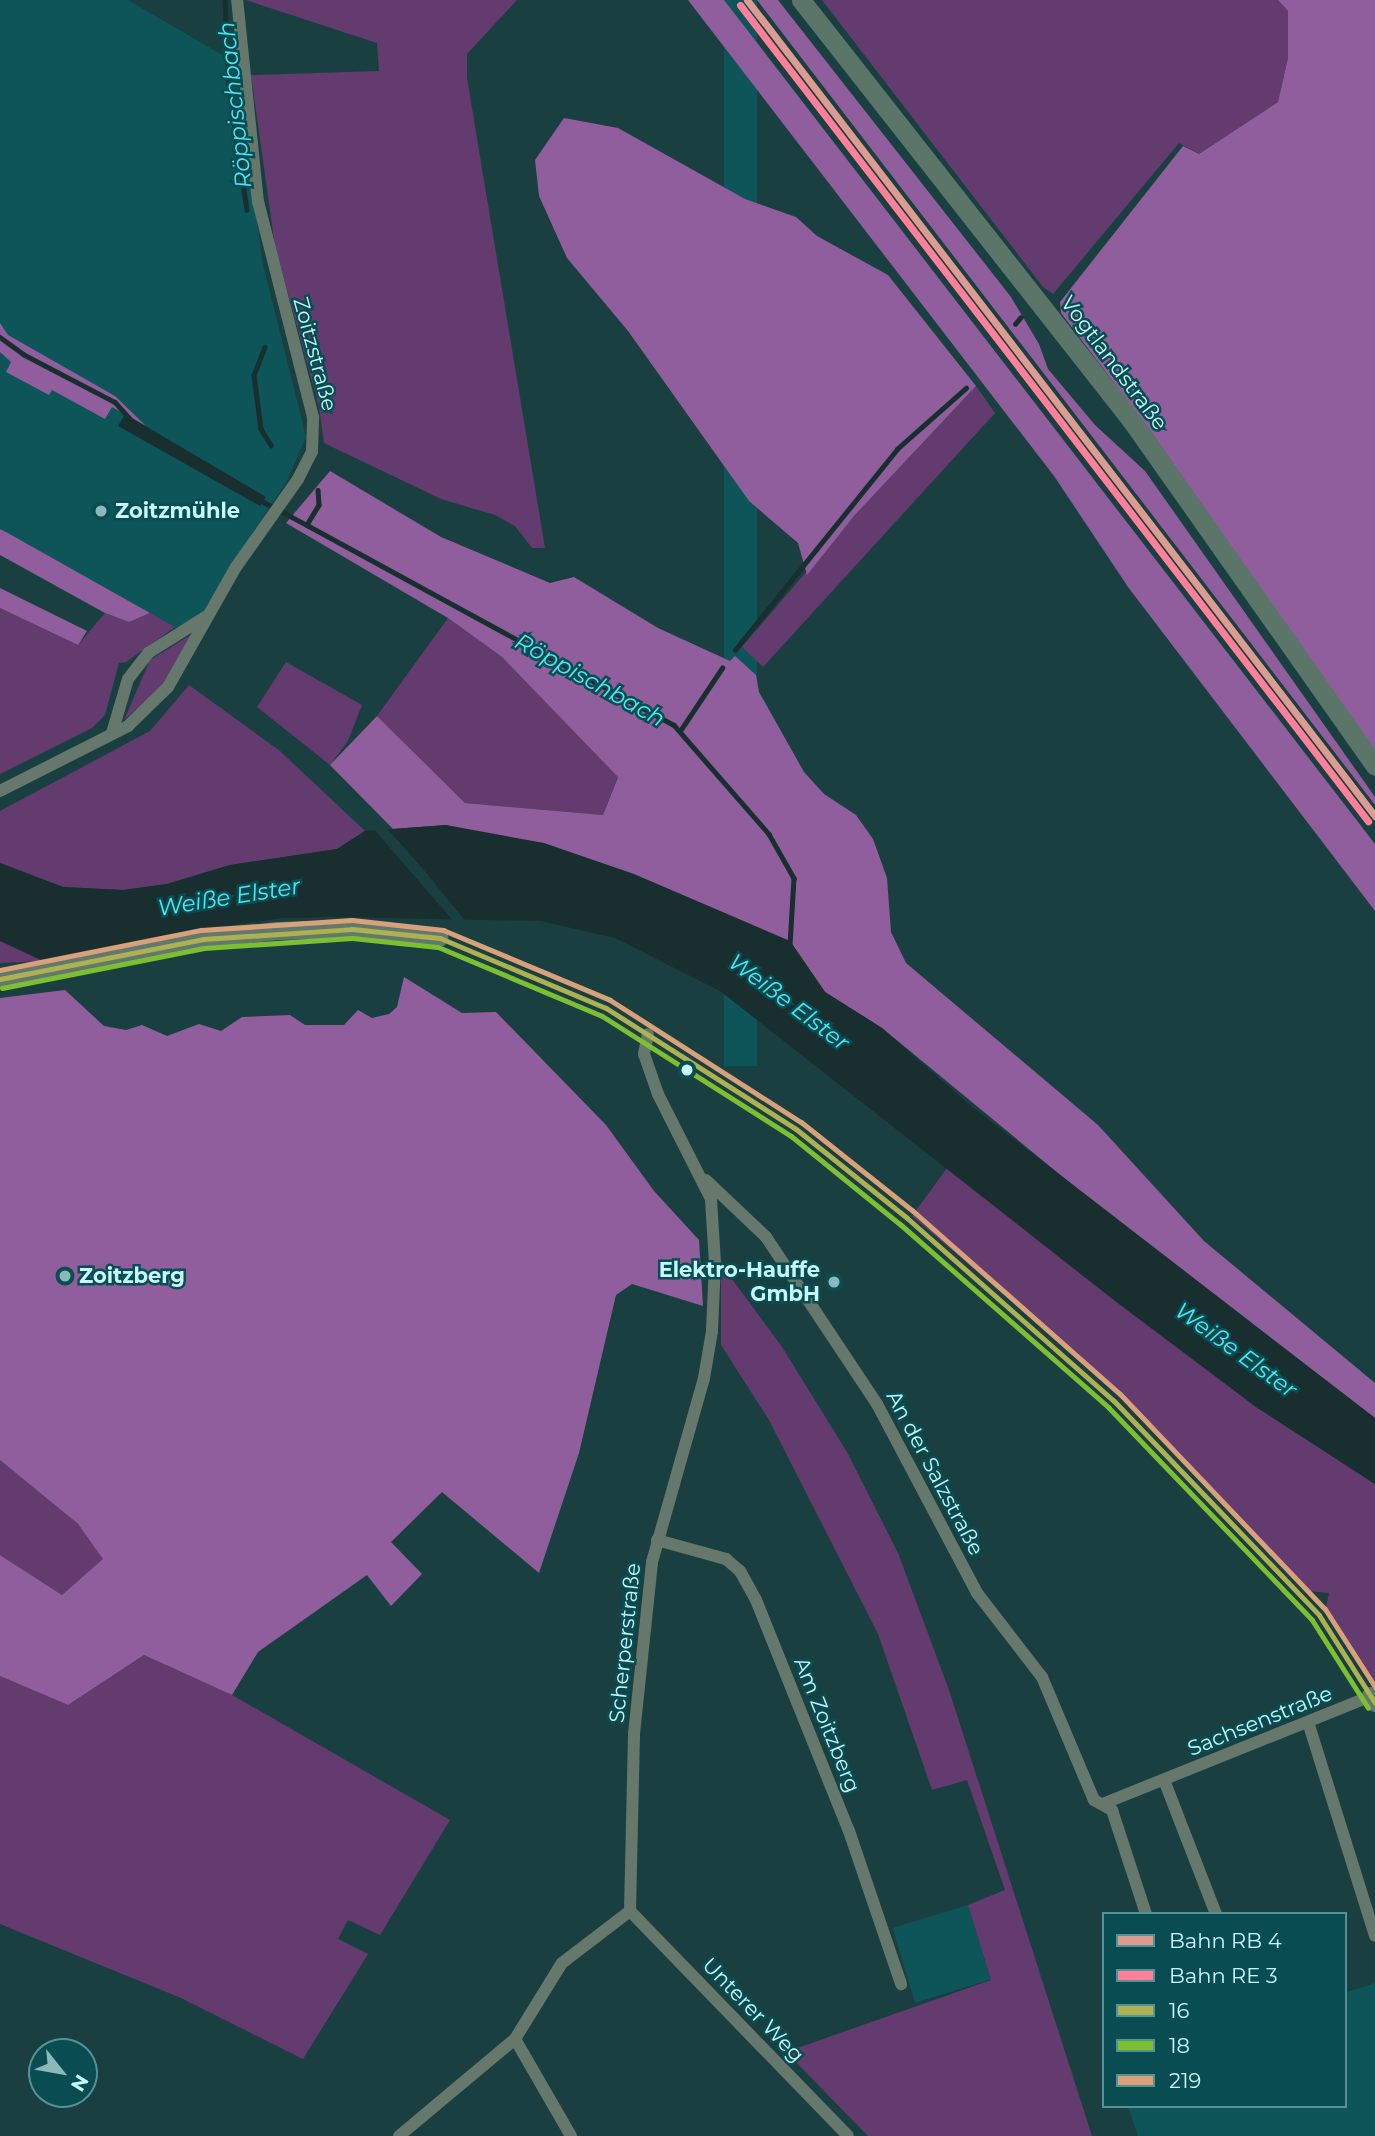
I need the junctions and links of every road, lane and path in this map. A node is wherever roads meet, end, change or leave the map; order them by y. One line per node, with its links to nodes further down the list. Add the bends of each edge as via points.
1 (237, 0): 3 (street, Zoitzstraße, via 246,115 265,245 315,433 305,467)
2 (801, 0): 5 (main road, Vogtlandstraße, via 1131,420)
3 (207, 616): 4 (street, Zoitzstraße, via 168,687 128,726); 4 (street, Zoitzstraße, via 148,653 128,679)
4 (112, 733): 6 (street, Zoitzstraße)
5 (1375, 766)
6 (0, 791)
7 (440, 938): 8 (main road, via 352,929 278,932 203,939)
8 (0, 979)
9 (648, 1034): 10 (street, Scherperstraße, via 644,1054 658,1094)
10 (703, 1178): 11 (street, Scherperstraße, via 712,1211 712,1331 704,1378); 15 (street, An der Salzstraße, via 766,1237 877,1404 977,1593 1042,1677 1094,1800)
11 (657, 1540): 16 (street, Scherperstraße, via 634,1734); 20 (street, Am Zoitzberg, via 726,1559 751,1590 849,1831)
12 (1373, 1700): 13 (street, Sachsenstraße)
13 (1308, 1722): 14 (street, Sachsenstraße); 19 (street)
14 (1164, 1780): 15 (street, Sachsenstraße); 18 (street)
15 (1105, 1803): 17 (street, via 1112,1810)
16 (630, 1912): 21 (street, via 562,1963); 24 (street, Unterer Weg)
17 (1145, 1912)
18 (1215, 1912)
19 (1375, 1936)
20 (901, 1984)
21 (515, 2039): 22 (street); 23 (street)
22 (399, 2136)
23 (571, 2136)
24 (848, 2136)

